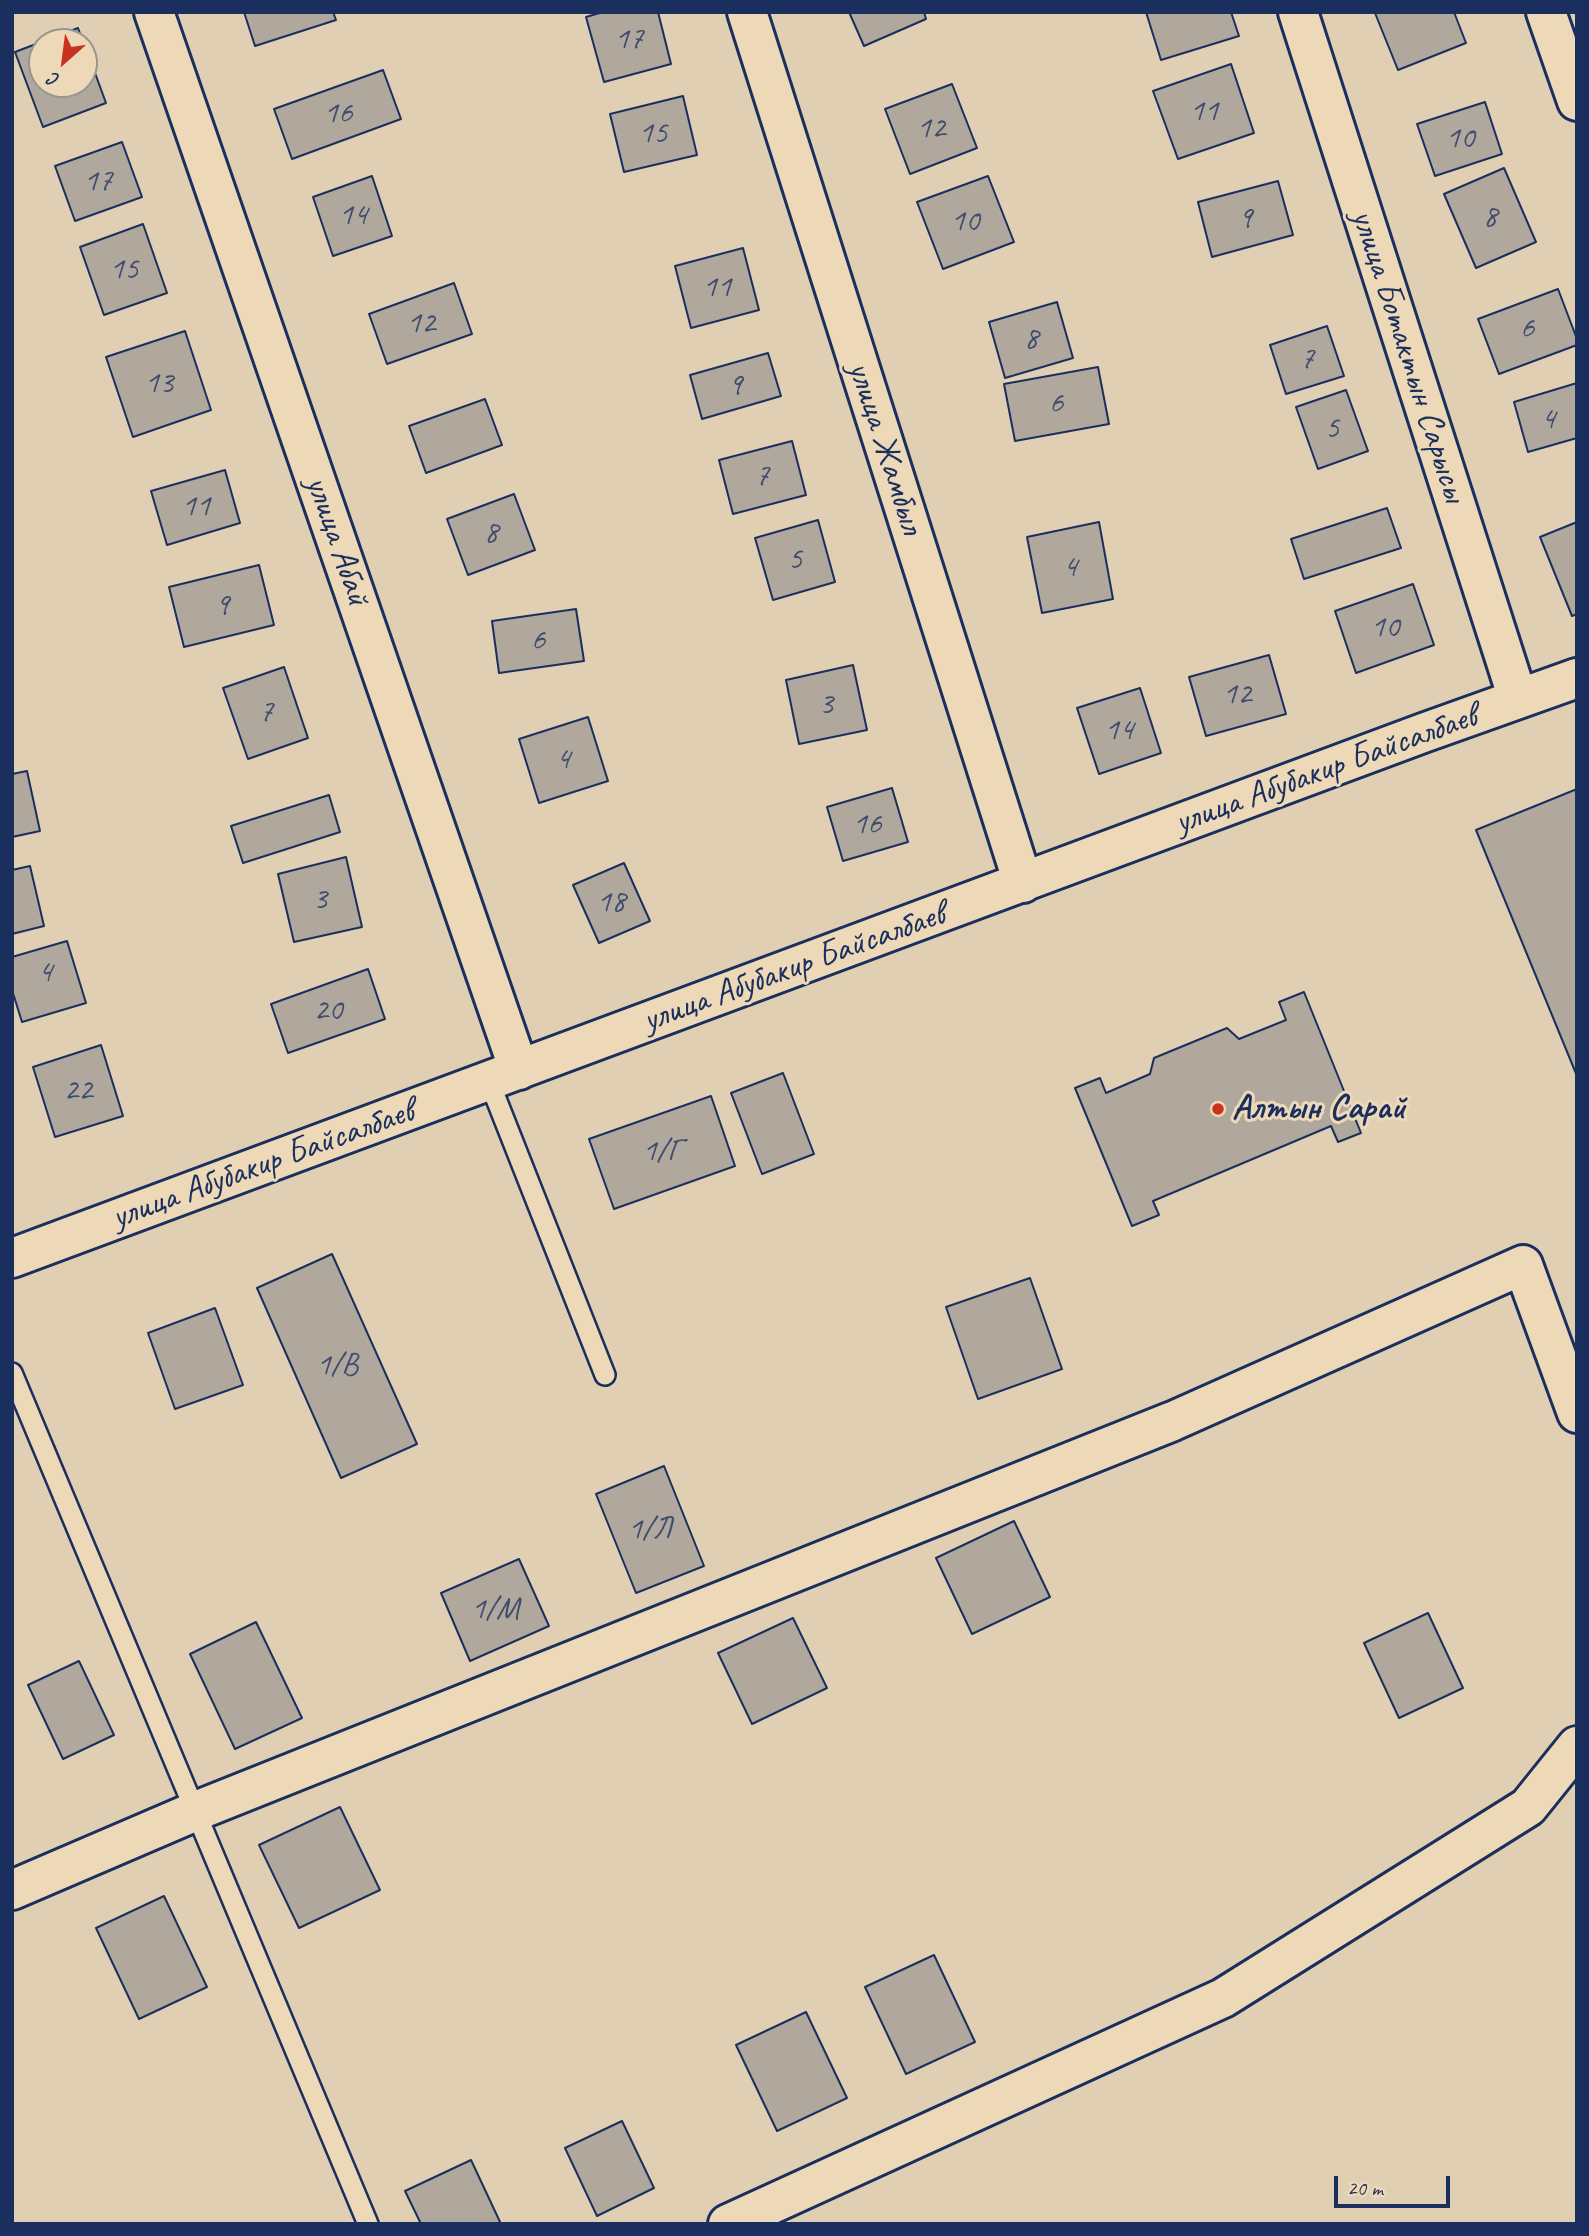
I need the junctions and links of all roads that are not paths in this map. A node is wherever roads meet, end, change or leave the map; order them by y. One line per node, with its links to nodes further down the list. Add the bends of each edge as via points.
1 (154, 12): 9 (street, улица Абай)
2 (747, 12): 8 (street, улица Жамбыл)
3 (1298, 12): 7 (street, улица Ботактын Сарысы)
4 (1546, 12): 5 (street)
5 (1577, 101)
6 (1577, 678): 7 (street, улица Абубакир Байсалбаев)
7 (1518, 699): 8 (street, улица Абубакир Байсалбаев)
8 (1023, 883): 9 (street, улица Абубакир Байсалбаев)
9 (504, 1076): 10 (street, улица Абубакир Байсалбаев); 12 (lane)
10 (12, 1258)
11 (12, 1373): 15 (lane)
12 (606, 1375)
13 (1577, 1413): 15 (street, via 1522,1265 1173,1421)
14 (1577, 1746): 18 (street, via 1528,1807 1223,1998)
15 (196, 1811): 16 (street); 17 (lane)
16 (12, 1890)
17 (368, 2224)
18 (727, 2224)

